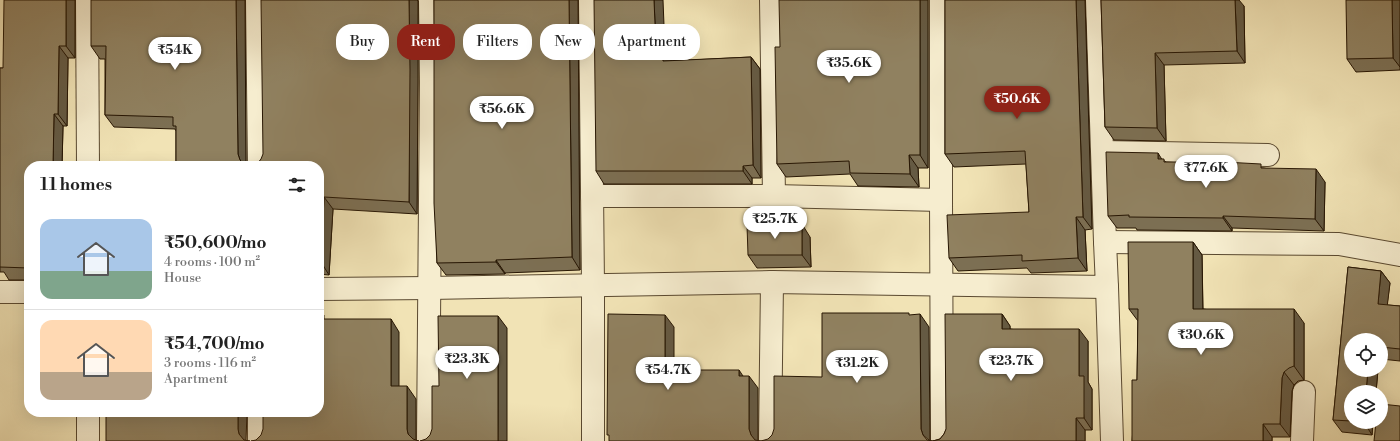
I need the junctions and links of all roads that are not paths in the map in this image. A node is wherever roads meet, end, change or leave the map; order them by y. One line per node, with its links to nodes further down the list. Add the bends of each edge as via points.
1 (88, 0): 10 (street)
2 (257, 0): 11 (street)
3 (430, 0): 21 (street)
4 (590, 0): 12 (street)
5 (771, 0): 13 (street)
6 (940, 0): 14 (street)
7 (1097, 0): 8 (street)
8 (1103, 152): 9 (street); 15 (street)
9 (1268, 155)
10 (88, 161)
11 (258, 161)
12 (592, 196): 13 (street); 18 (street)
13 (774, 196): 14 (street)
14 (941, 200): 19 (street)
15 (1105, 242): 16 (street, via 1339,244); 20 (street)
16 (1400, 255)
17 (772, 282): 18 (street); 19 (street); 32 (street)
18 (593, 285): 21 (street); 31 (street)
19 (942, 285): 20 (street); 33 (street)
20 (1107, 287): 34 (street)
21 (430, 288): 22 (street); 30 (street)
22 (324, 289)
23 (0, 292): 24 (street)
24 (24, 292)
25 (1304, 392): 35 (street)
26 (88, 417): 28 (street)
27 (259, 417): 29 (street)
28 (88, 441)
29 (259, 441)
30 (428, 441)
31 (592, 441)
32 (770, 441)
33 (942, 441)
34 (1112, 441)
35 (1302, 441)

